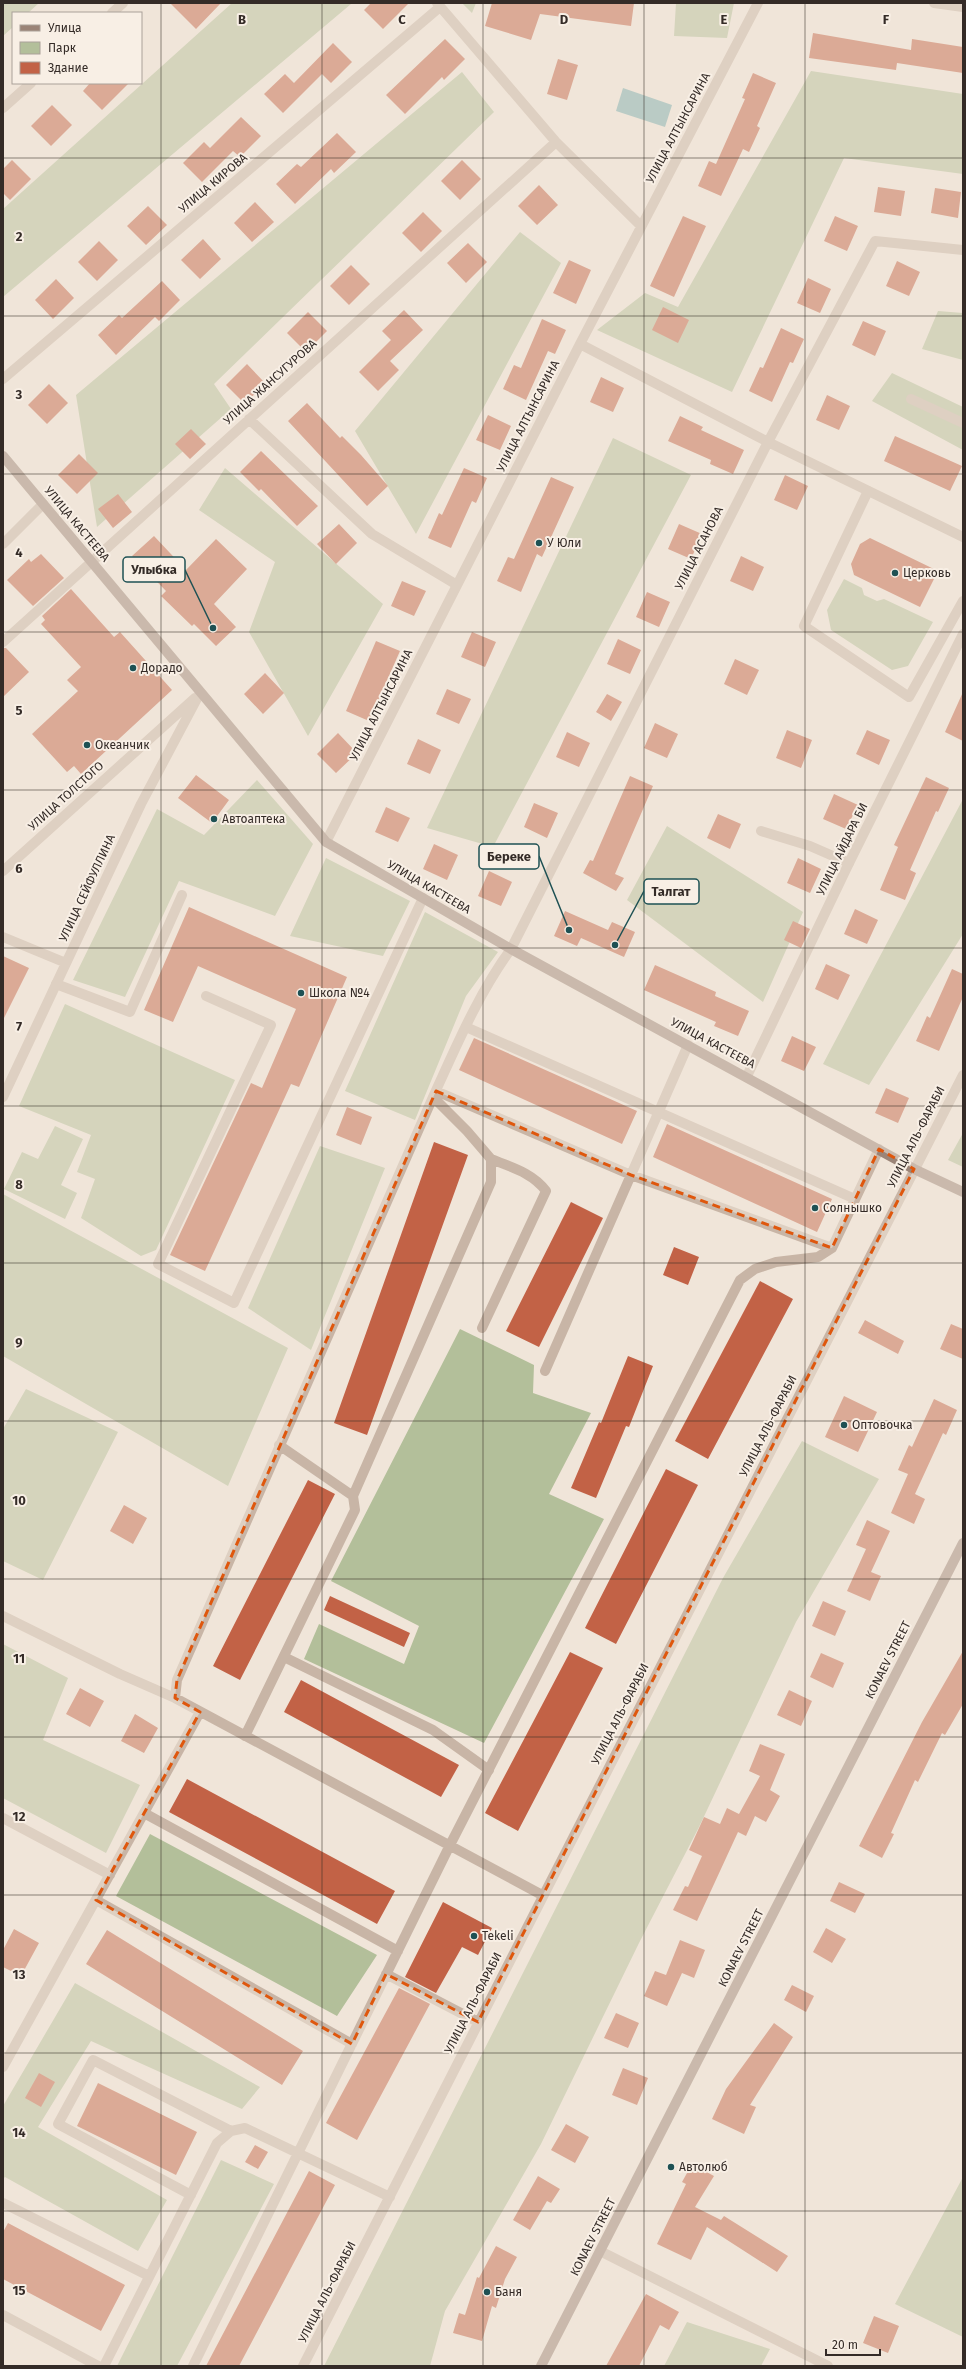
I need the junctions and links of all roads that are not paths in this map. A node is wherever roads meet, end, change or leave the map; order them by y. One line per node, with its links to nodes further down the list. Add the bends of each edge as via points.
1 (123, 3): 6 (street)
2 (758, 3): 10 (street, УЛИЦА АЛТЫНСАРИНА)
3 (934, 3): 5 (street)
4 (439, 5): 9 (street); 13 (street, УЛИЦА КИРОВА)
5 (963, 7)
6 (113, 12)
7 (31, 84): 8 (street)
8 (3, 108)
9 (556, 142): 10 (street); 15 (street, УЛИЦА ЖАНСУГУРОВА)
10 (641, 226): 12 (street, УЛИЦА АЛТЫНСАРИНА)
11 (963, 250): 17 (street, УЛИЦА АСАНОВА, via 875,241)
12 (580, 344): 17 (street); 24 (street, УЛИЦА АЛТЫНСАРИНА)
13 (3, 379)
14 (911, 399): 16 (street)
15 (249, 419): 23 (street, УЛИЦА ЖАНСУГУРОВА); 24 (street, via 372,534)
16 (963, 423)
17 (768, 442): 19 (street); 36 (street, УЛИЦА АСАНОВА)
18 (3, 456): 20 (street, УЛИЦА КАСТЕЕВА)
19 (868, 491): 21 (street); 25 (street, via 804,626 909,697)
20 (44, 504): 22 (street); 23 (street, УЛИЦА КАСТЕЕВА)
21 (963, 537)
22 (3, 544)
23 (91, 561): 27 (street, УЛИЦА ЖАНСУГУРОВА); 28 (street, УЛИЦА КАСТЕЕВА)
24 (457, 585): 30 (street, УЛИЦА АЛТЫНСАРИНА)
25 (963, 601)
26 (963, 634): 31 (street, УЛИЦА АЙДАРА БИ)
27 (3, 642)
28 (200, 692): 30 (street, УЛИЦА КАСТЕЕВА); 32 (street, УЛИЦА ТОЛСТОГО); 37 (street, УЛИЦА СЕЙФУЛЛИНА, via 141,804)
29 (761, 831): 31 (street, via 810,846)
30 (326, 842): 34 (street, УЛИЦА КАСТЕЕВА)
31 (849, 863): 43 (street, УЛИЦА АЙДАРА БИ)
32 (3, 871)
33 (182, 895): 38 (street, via 130,1012)
34 (423, 898): 36 (street, УЛИЦА КАСТЕЕВА); 39 (street, via 234,1303 158,1264 271,1025)
35 (3, 937): 37 (street)
36 (511, 949): 40 (street, УЛИЦА АСАНОВА, via 491,976); 41 (street, УЛИЦА КАСТЕЕВА)
37 (66, 963): 38 (street, УЛИЦА СЕЙФУЛЛИНА)
38 (56, 984): 45 (street, УЛИЦА СЕЙФУЛЛИНА)
39 (206, 996)
40 (466, 1027): 44 (street, УЛИЦА АСАНОВА); 46 (street)
41 (688, 1045): 43 (street, УЛИЦА КАСТЕЕВА); 46 (street)
42 (963, 1075): 49 (street, УЛИЦА АЛЬ-ФАРАБИ)
43 (747, 1076): 47 (street, УЛИЦА КАСТЕЕВА)
44 (434, 1094): 48 (street); 50 (street); 56 (street, УЛИЦА АСАНОВА)
45 (3, 1097)
46 (660, 1111): 50 (street); 52 (street)
47 (879, 1149): 49 (street, УЛИЦА КАСТЕЕВА); 52 (street)
48 (491, 1159): 54 (street, via 539,1181 546,1191); 57 (street, via 491,1182)
49 (914, 1169): 51 (street, УЛИЦА КАСТЕЕВА); 69 (street, УЛИЦА АЛЬ-ФАРАБИ)
50 (631, 1175): 53 (street); 55 (street)
51 (963, 1192)
52 (855, 1199): 53 (street)
53 (832, 1248): 64 (street, via 818,1257 776,1262 755,1269 740,1280)
54 (482, 1328)
55 (545, 1371)
56 (279, 1445): 57 (street); 61 (street, УЛИЦА АСАНОВА, via 177,1680)
57 (353, 1496): 60 (street, via 355,1510)
58 (963, 1543): 81 (street, KONAEV STREET)
59 (3, 1616): 61 (street, via 120,1674)
60 (284, 1657): 63 (street); 64 (street, via 433,1730)
61 (175, 1698): 62 (street)
62 (200, 1712): 63 (street); 65 (street)
63 (246, 1736): 67 (street)
64 (488, 1770): 67 (street)
65 (144, 1813): 68 (street); 71 (street)
66 (3, 1818): 68 (street)
67 (450, 1845): 69 (street); 71 (street)
68 (110, 1875): 70 (street)
69 (542, 1895): 73 (street, УЛИЦА АЛЬ-ФАРАБИ)
70 (96, 1900): 74 (street); 75 (street)
71 (398, 1951): 72 (street)
72 (386, 1974): 73 (street); 74 (street)
73 (478, 2022): 79 (street, УЛИЦА АЛЬ-ФАРАБИ)
74 (352, 2044): 77 (street)
75 (3, 2067)
76 (231, 2131): 77 (street, via 245,2128); 78 (street, via 217,2143); 78 (street, via 93,2060 58,2124)
77 (300, 2152): 79 (street); 86 (street)
78 (191, 2195): 82 (street)
79 (390, 2197): 87 (street, УЛИЦА АЛЬ-ФАРАБИ)
80 (3, 2203): 82 (street)
81 (600, 2251): 88 (street, KONAEV STREET); 89 (street)
82 (150, 2276): 85 (street)
83 (3, 2315): 84 (street)
84 (98, 2366)
85 (104, 2366)
86 (193, 2366)
87 (303, 2366)
88 (541, 2366)
89 (828, 2366)

